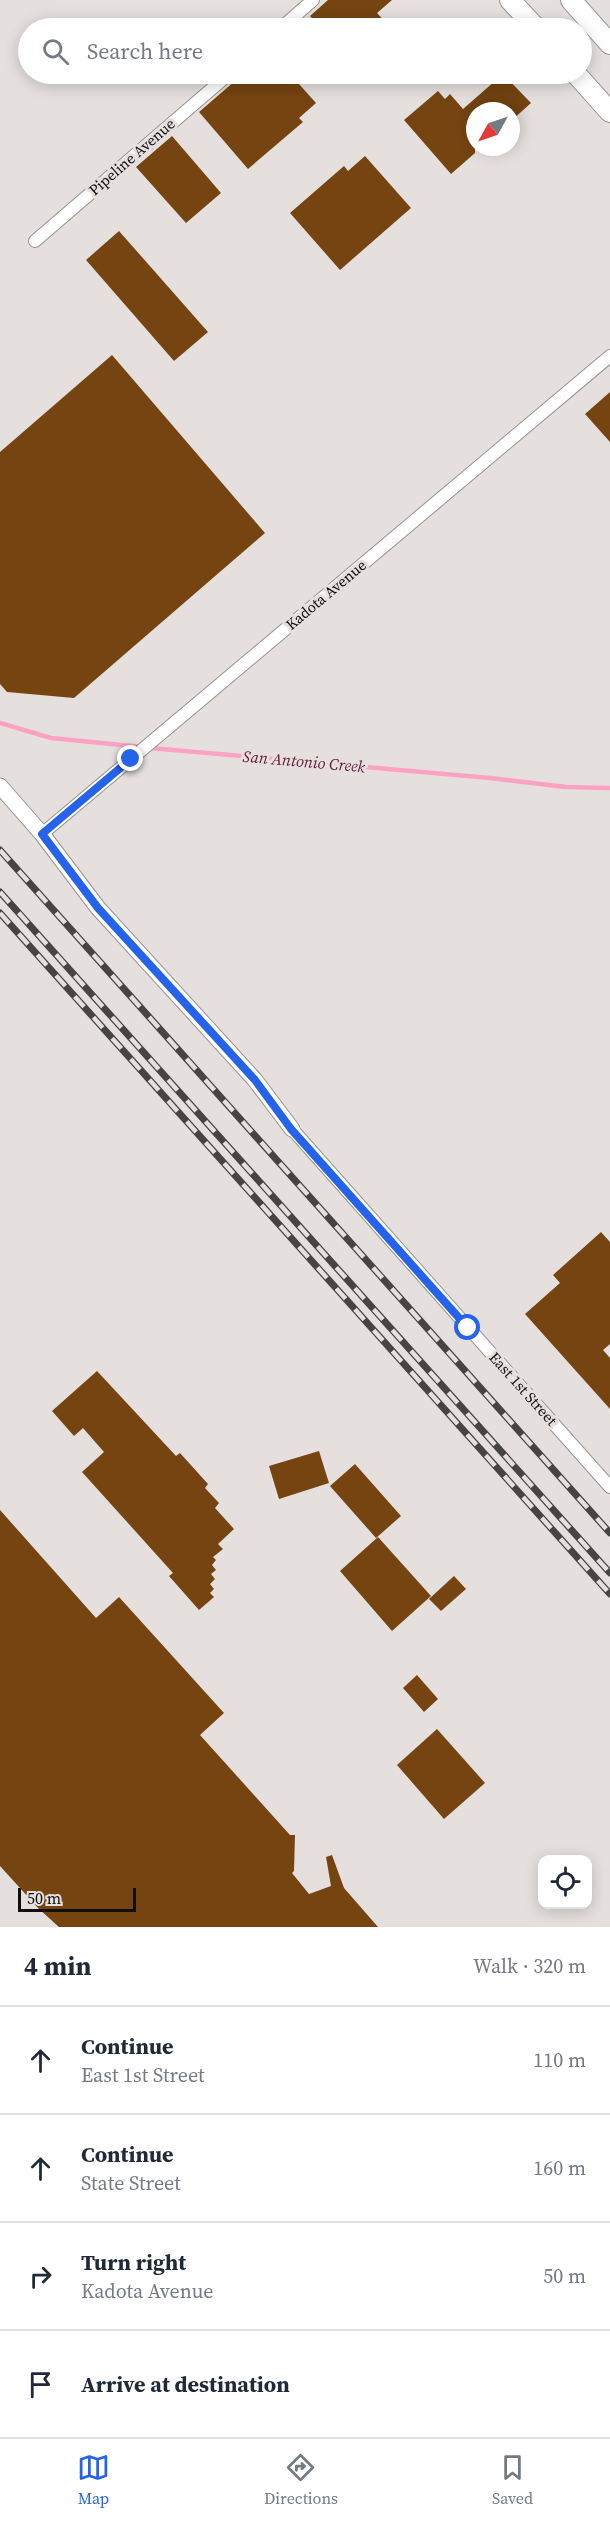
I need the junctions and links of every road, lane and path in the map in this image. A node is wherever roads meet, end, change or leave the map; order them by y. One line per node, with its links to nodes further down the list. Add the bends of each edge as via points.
1 (313, 0): 4 (street)
2 (510, 0): 5 (main road)
3 (571, 0): 6 (main road)
4 (292, 18)
5 (527, 18)
6 (587, 18)
7 (592, 24): 8 (main road)
8 (610, 44)
9 (217, 84): 12 (street, Pipeline Avenue)
10 (585, 84): 11 (main road)
11 (610, 112)
12 (35, 241)
13 (610, 356): 15 (street, Kadota Avenue)
14 (0, 786): 15 (street)
15 (42, 834): 16 (street, via 98,908 255,1080)
16 (291, 1129): 17 (street, East 1st Street)
17 (610, 1487)

